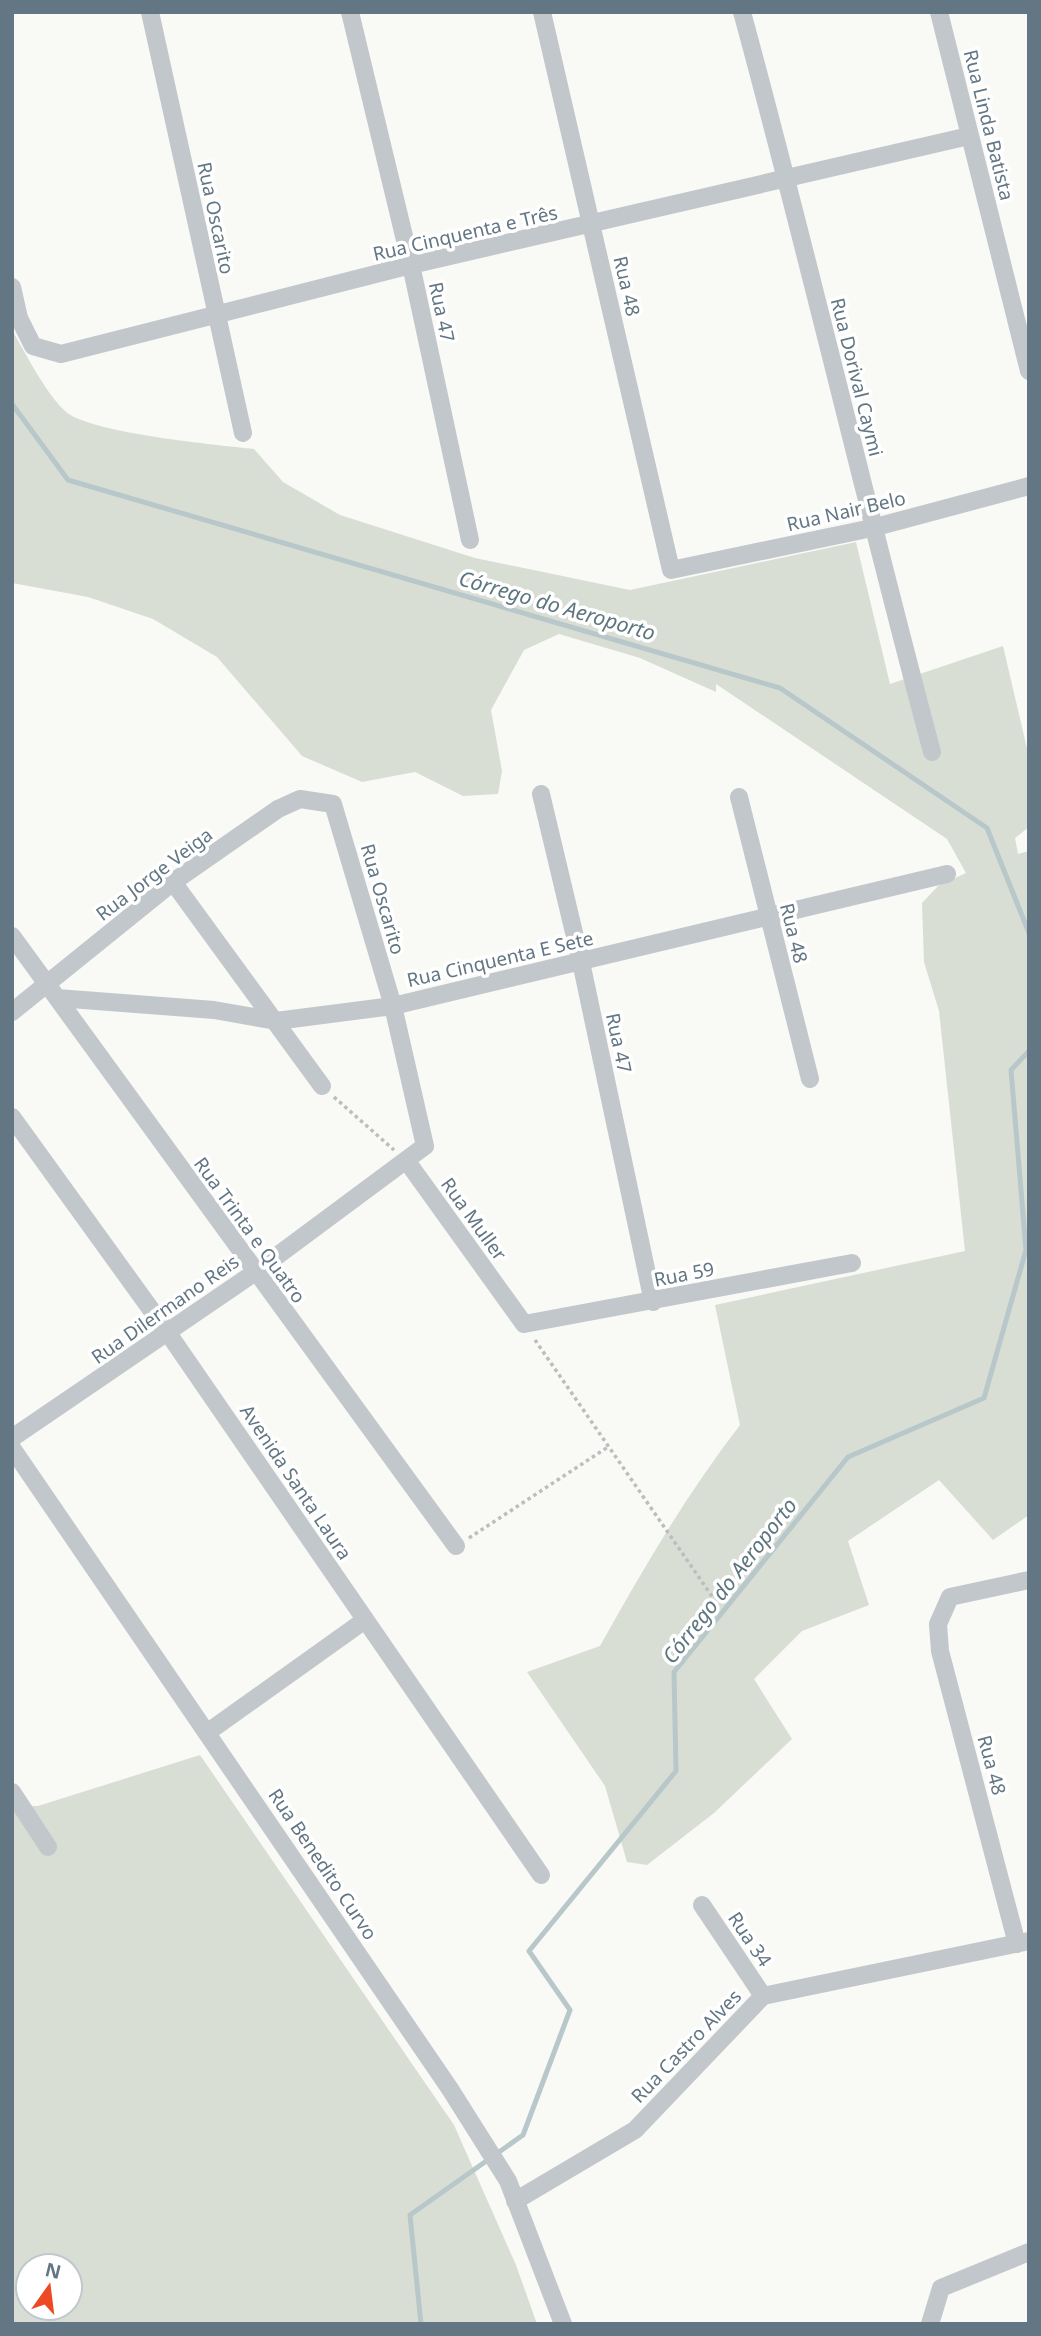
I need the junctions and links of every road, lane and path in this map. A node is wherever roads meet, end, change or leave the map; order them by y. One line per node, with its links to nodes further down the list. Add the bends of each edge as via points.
1 (150, 12): 11 (street, Rua Oscarito)
2 (350, 12): 9 (street, Rua 47)
3 (542, 12): 8 (street, Rua 48)
4 (742, 12): 7 (street, Rua Dorival Caymi)
5 (939, 12): 6 (street, Rua Linda Batista)
6 (969, 136): 7 (street, Rua Cinquenta e Três); 12 (street, Rua Linda Batista)
7 (788, 179): 8 (street, Rua Cinquenta e Três); 15 (street, Rua Dorival Caymi)
8 (592, 226): 9 (street, Rua Cinquenta e Três); 17 (street, Rua 48)
9 (411, 265): 11 (street, Rua Cinquenta e Três); 16 (street, Rua 47)
10 (12, 287): 11 (street, Rua Cinquenta e Três, via 19,318 33,346 61,354)
11 (215, 316): 13 (street, Rua Oscarito)
12 (1029, 371)
13 (243, 433)
14 (1029, 486): 15 (street, Rua Nair Belo)
15 (872, 528): 17 (street, Rua Nair Belo); 18 (street, Rua Dorival Caymi)
16 (470, 540)
17 (671, 570)
18 (932, 751)
19 (541, 794): 26 (street, Rua 47)
20 (738, 797): 24 (street, Rua 48)
21 (333, 804): 23 (street, Rua Jorge Veiga, via 300,799 278,809); 28 (street, Rua Oscarito)
22 (947, 874): 24 (street, Rua Cinquenta E Sete)
23 (173, 882): 27 (street, Rua Jorge Veiga); 30 (street)
24 (767, 916): 26 (street, Rua Cinquenta E Sete); 31 (street, Rua 48)
25 (12, 936): 27 (street, Rua Trinta e Quatro)
26 (581, 962): 28 (street, Rua Cinquenta E Sete); 37 (street, Rua 47)
27 (52, 992): 29 (street, Rua Jorge Veiga); 30 (street, Rua Cinquenta E Sete); 36 (street, Rua Trinta e Quatro)
28 (393, 1006): 30 (street, Rua Cinquenta E Sete); 34 (street, Rua Oscarito, via 425,1146)
29 (12, 1012)
30 (276, 1021): 32 (street)
31 (810, 1079)
32 (322, 1086): 34 (path)
33 (12, 1117): 39 (street, Avenida Santa Laura)
34 (406, 1160): 36 (street, Rua Dilermano Reis); 38 (street, Rua Muller)
35 (852, 1263): 37 (street, Rua 59)
36 (254, 1273): 39 (street, Rua Dilermano Reis); 43 (street, Rua Trinta e Quatro)
37 (653, 1302): 38 (street, Rua 59)
38 (524, 1324): 41 (path)
39 (168, 1333): 40 (street, Rua Dilermano Reis); 46 (street, Avenida Santa Laura)
40 (12, 1438)
41 (608, 1447): 43 (path); 45 (path)
42 (12, 1448): 47 (street, Rua Benedito Curvo)
43 (456, 1546)
44 (1029, 1580): 52 (street, Rua 48, via 950,1597 938,1624 940,1651)
45 (716, 1602)
46 (365, 1619): 47 (street); 50 (street, Avenida Santa Laura)
47 (208, 1732): 54 (street, Rua Benedito Curvo, via 479,2135)
48 (12, 1792): 49 (street)
49 (48, 1847)
50 (541, 1875)
51 (702, 1905): 53 (street, Rua 34)
52 (1023, 1942): 53 (street, Rua Castro Alves)
53 (763, 1996): 54 (street, Rua Castro Alves, via 635,2130)
54 (515, 2201): 56 (street, Rua Benedito Curvo)
55 (1029, 2252): 57 (street, via 941,2288)
56 (564, 2324)
57 (930, 2324)

